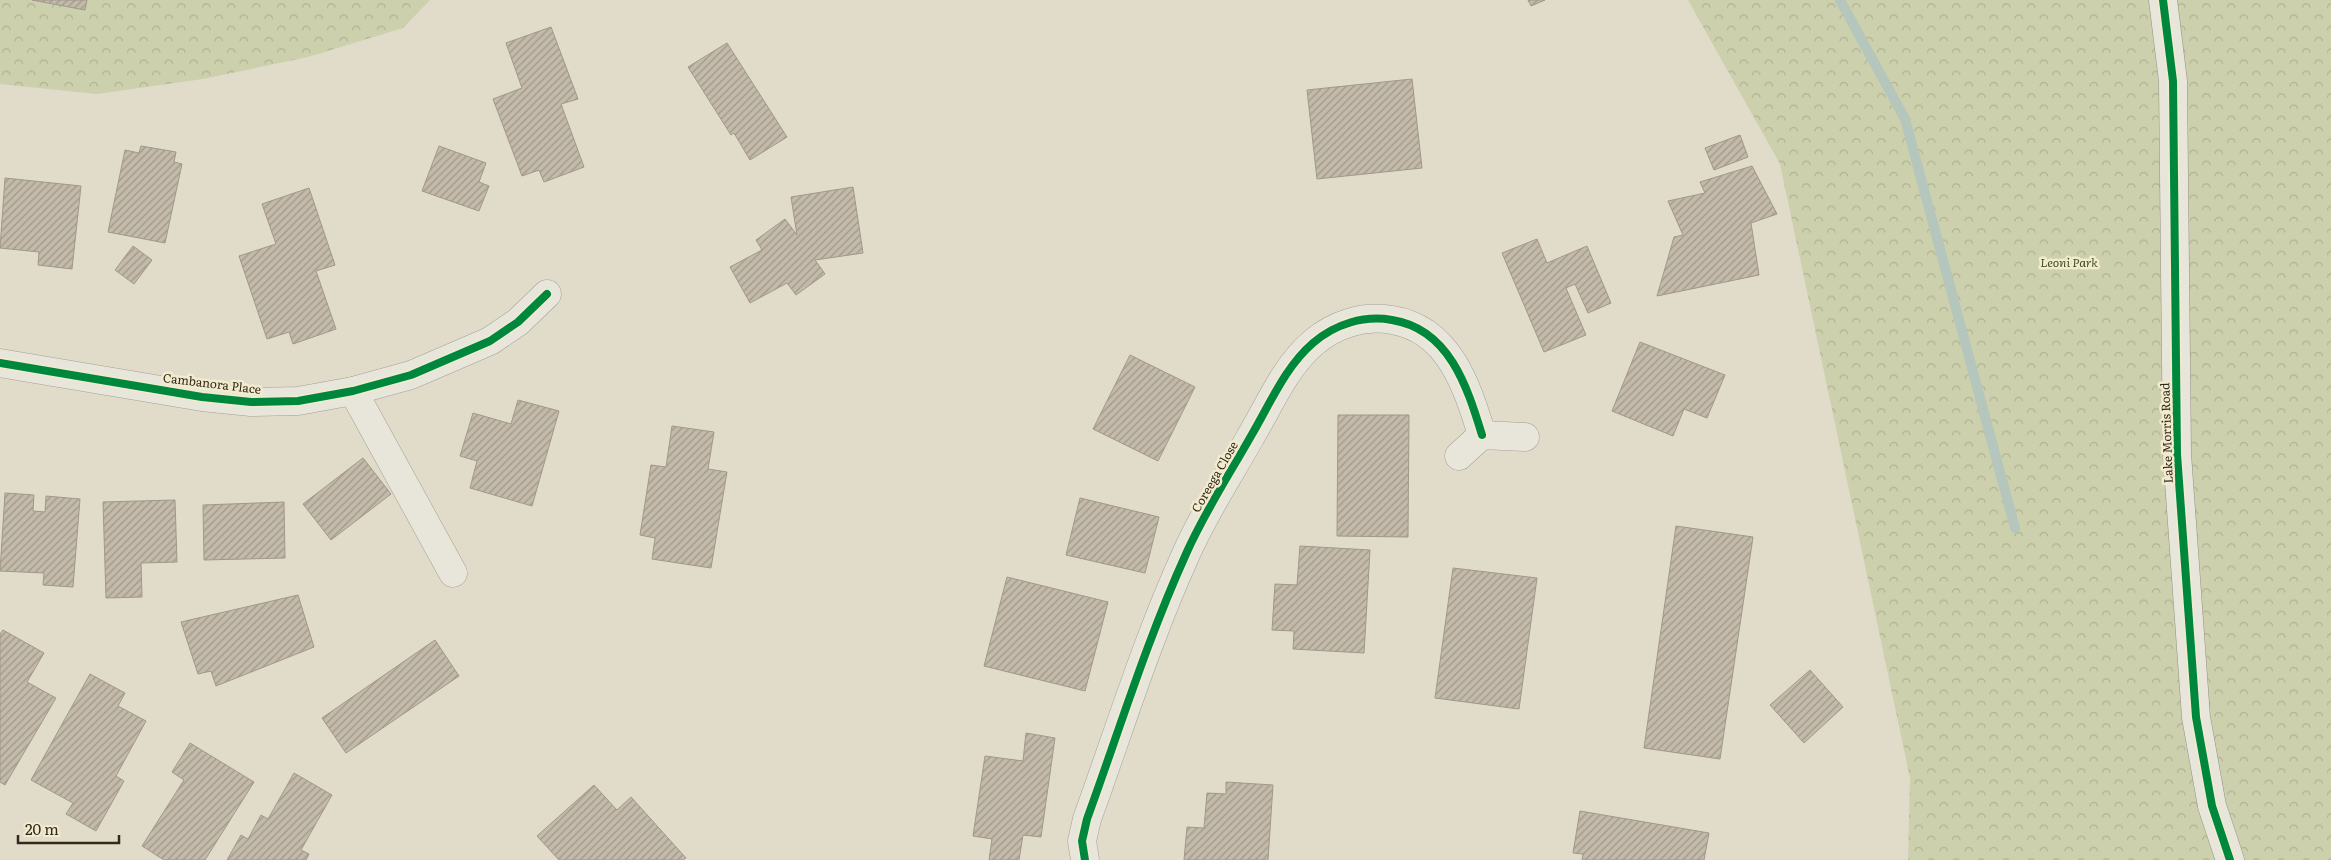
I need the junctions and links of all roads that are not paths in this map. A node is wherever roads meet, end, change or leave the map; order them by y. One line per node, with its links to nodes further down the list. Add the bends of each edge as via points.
1 (2164, 0): 10 (street, Lake Morris Road, via 2173,81 2177,454 2196,717 2212,806)
2 (547, 294): 4 (street, Cambanora Place, via 518,322 490,342 411,375)
3 (0, 363): 4 (street, Cambanora Place, via 202,397 251,402 298,401)
4 (353, 391): 8 (street)
5 (1482, 434): 6 (street); 7 (street); 9 (street, Coreega Close, via 1462,375 1446,351 1428,334 1406,322 1382,318 1358,320 1336,328 1314,342 1293,364 1208,511 1170,591 1087,819 1082,841)
6 (1525, 437)
7 (1459, 456)
8 (453, 573)
9 (1085, 860)
10 (2230, 860)

